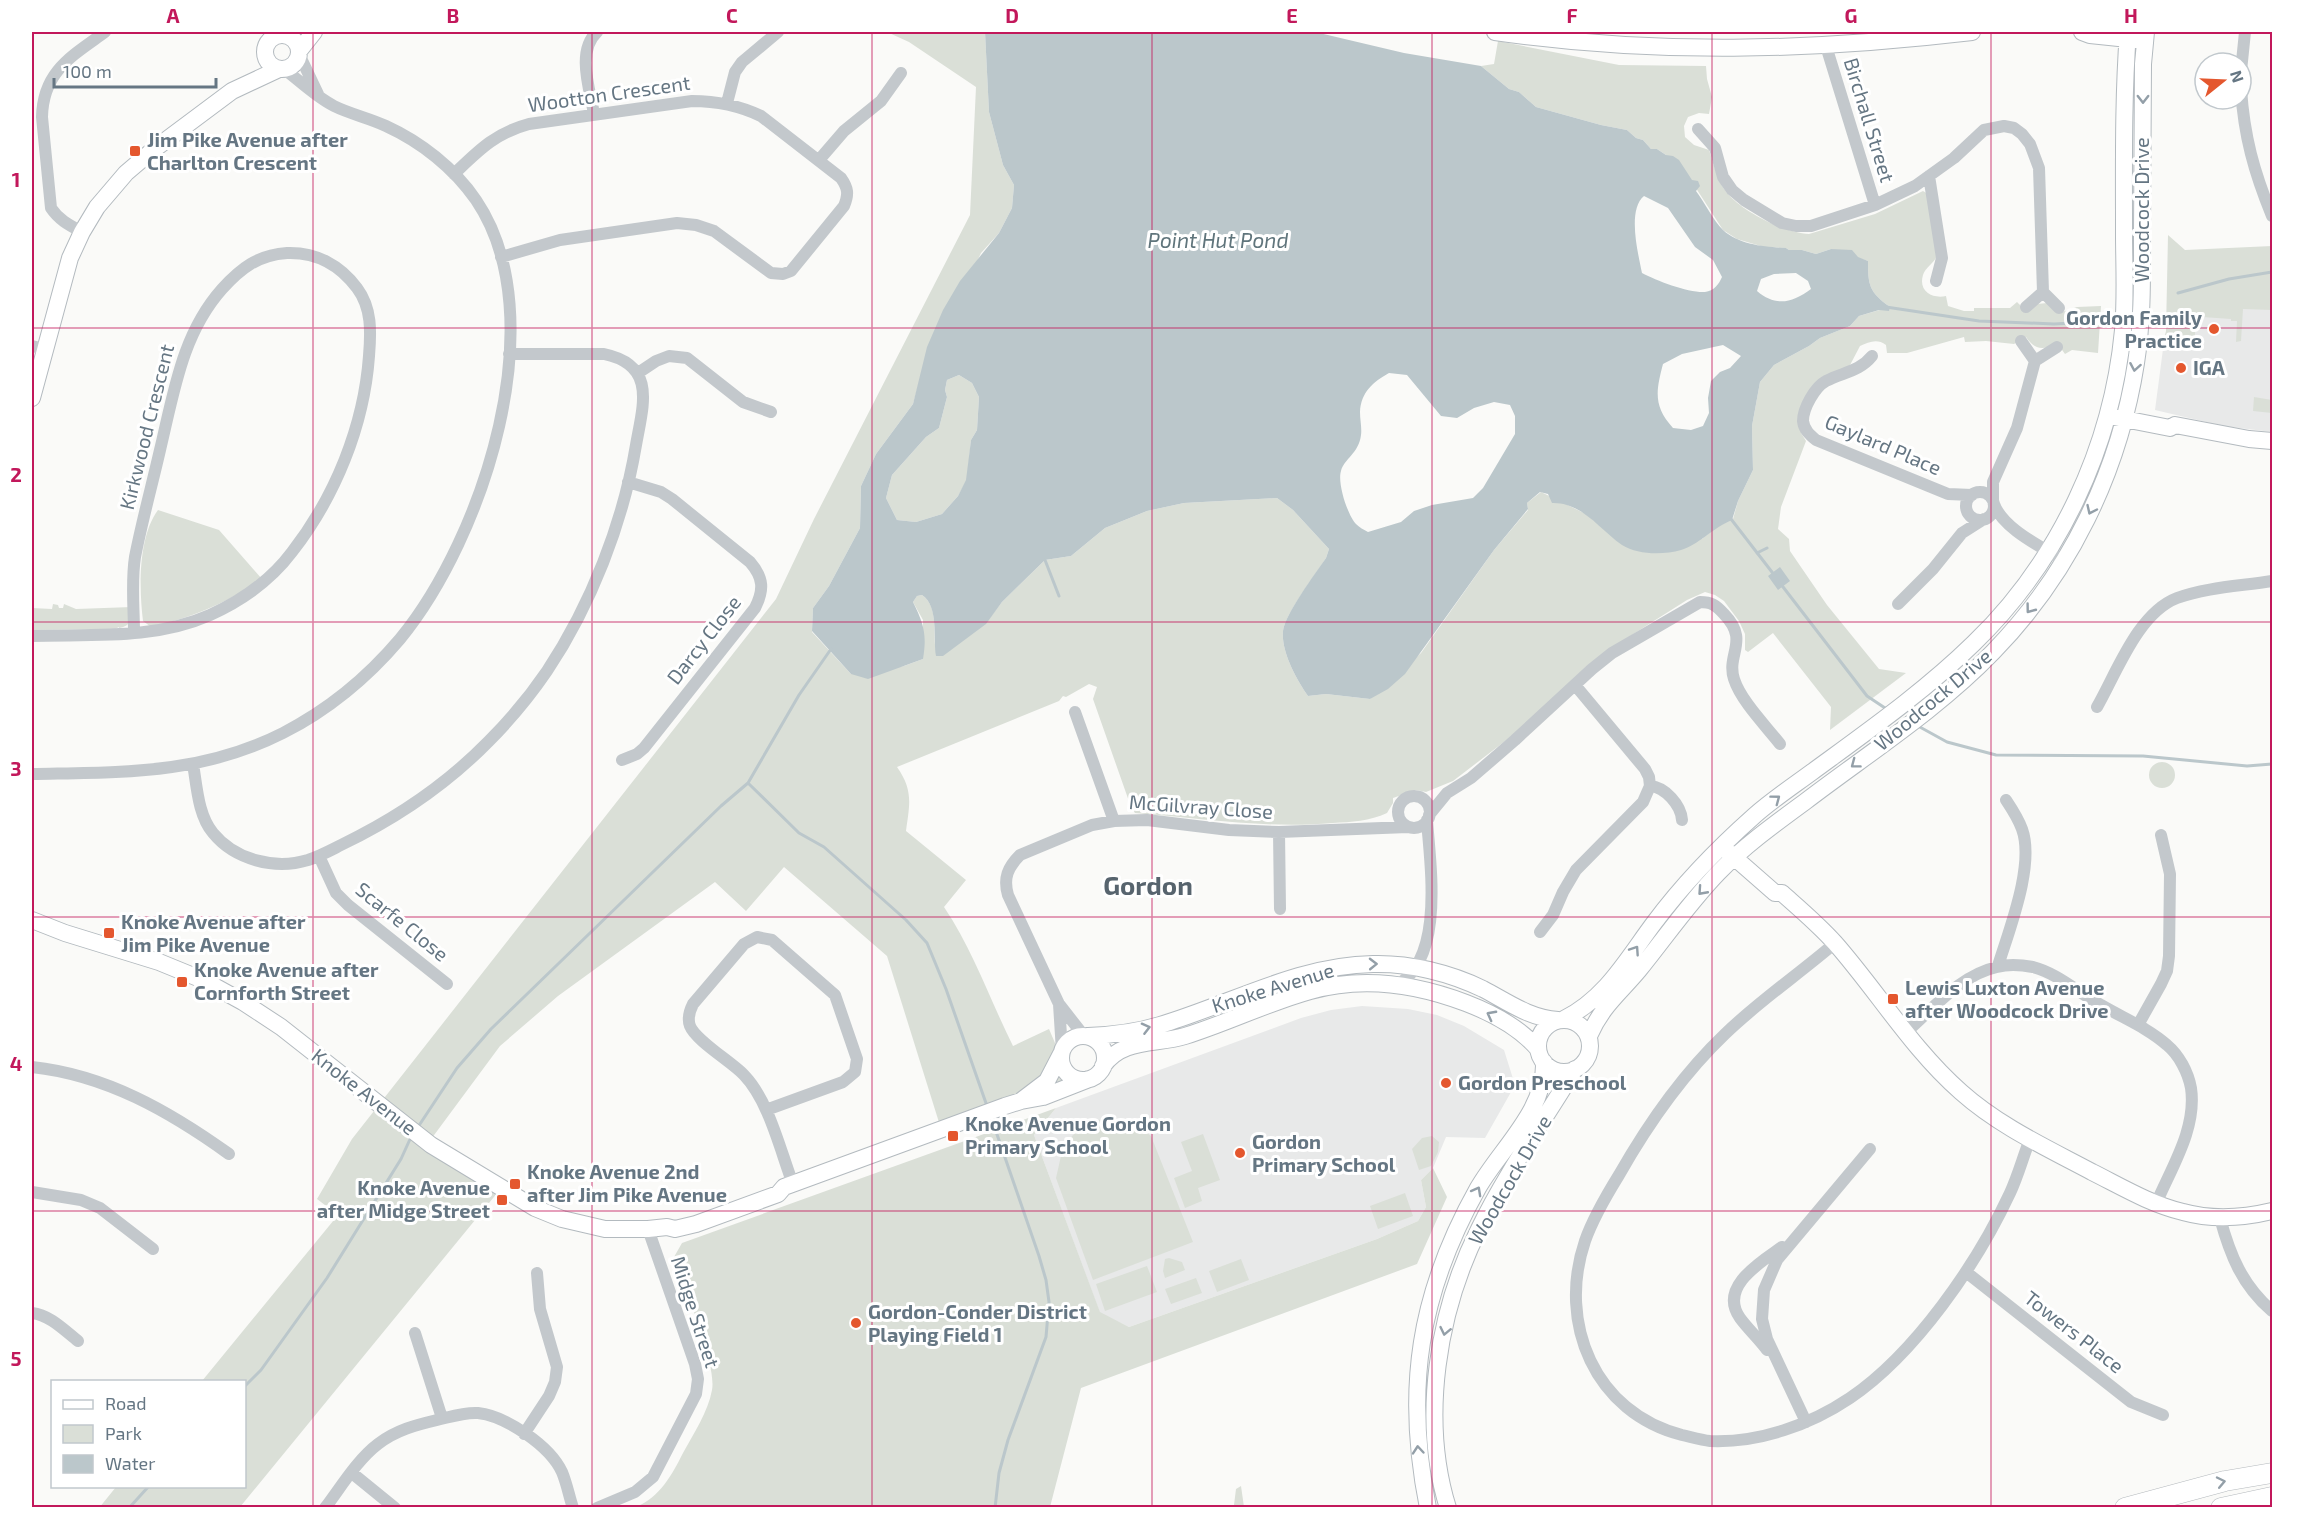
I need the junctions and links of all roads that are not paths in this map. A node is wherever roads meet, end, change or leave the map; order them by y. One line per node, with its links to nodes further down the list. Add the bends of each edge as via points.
1 (105, 32): 29 (street, via 61,66 51,79 43,102 51,208 57,217)
2 (314, 32): 14 (street)
3 (597, 32): 22 (street, via 586,49)
4 (778, 32): 20 (street, via 735,72)
5 (1495, 32): 12 (street, via 1584,43 1693,48)
6 (1972, 32): 12 (street)
7 (2082, 32): 10 (street, via 2090,36)
8 (2245, 32): 13 (street)
9 (286, 33): 14 (street); 15 (street, via 272,37)
10 (2128, 35): 11 (street); 44 (street, Woodcock Drive, via 2124,309)
11 (2145, 36): 44 (street, Woodcock Drive, one-way to 44, via 2141,314 2136,362)
12 (1826, 46): 27 (street, Birchall Street)
13 (2243, 51)
14 (299, 52): 16 (street, via 296,62); 19 (street)
15 (265, 55): 16 (street, via 270,65); 18 (street)
16 (282, 69): 18 (street); 19 (street)
17 (901, 73): 24 (street, via 881,101 844,131)
18 (241, 86): 29 (street, via 126,173)
19 (318, 95): 25 (street, via 412,139)
20 (727, 103): 22 (street, Wootton Crescent, via 692,101); 24 (street, Wootton Crescent, via 761,116)
21 (2243, 111): 28 (street, via 2255,174)
22 (594, 114): 25 (street, Wootton Crescent, via 513,128 485,145)
23 (1698, 129): 27 (street, via 1715,148 1723,177 1732,189 1782,223 1811,226)
24 (819, 160): 30 (street, Wootton Crescent, via 841,177 848,196 807,253 785,274 771,273 714,231 676,223 560,240)
25 (454, 174): 30 (street, via 482,209)
26 (1929, 177): 27 (street); 31 (street, via 1942,258); 32 (street, via 1984,130 2004,126 2022,134 2039,168)
27 (1875, 205)
28 (2272, 216)
29 (82, 232): 37 (street)
30 (501, 257): 38 (street, via 510,301)
31 (1936, 281)
32 (2043, 292): 33 (street); 34 (street)
33 (2026, 307)
34 (2059, 308)
35 (2021, 341): 40 (street)
36 (2057, 346): 40 (street)
37 (38, 347): 42 (street)
38 (509, 354): 41 (street, via 604,354 624,360); 66 (street, via 500,423 480,491 451,558 401,637 364,678 318,712 267,740)
39 (1872, 356): 49 (street, Gaylard Place, via 1852,372 1819,386 1805,414 1807,433)
40 (2035, 361): 47 (street, via 2017,428)
41 (638, 373): 43 (street, via 669,356 687,358 743,402); 46 (street, via 644,400)
42 (32, 398)
43 (771, 412)
44 (2117, 412): 45 (street); 55 (street, Woodcock Drive); 56 (street, Woodcock Drive, one-way to 56, via 2100,492)
45 (2272, 441)
46 (628, 482): 65 (street, Darcy Close, via 672,500 750,562 762,583 755,608 644,748); 82 (street, via 607,551 588,596 557,655 519,708 439,785 381,824)
47 (1994, 482): 48 (street); 50 (street)
48 (1975, 493): 49 (street, Gaylard Place); 50 (street, via 1987,494); 51 (street, via 1966,501)
49 (1948, 494): 51 (street, Gaylard Place)
50 (1993, 502): 52 (street, via 1992,513); 53 (street)
51 (1966, 510): 52 (street, via 1971,517); 54 (street)
52 (1984, 519): 53 (street); 54 (street)
53 (2006, 524): 55 (street)
54 (1962, 533): 58 (street)
55 (2049, 551): 56 (street); 80 (street, Woodcock Drive, one-way to 55, via 1757,813 1906,702 1977,641 2023,589)
56 (2064, 561): 80 (street, Woodcock Drive, one-way to 80, via 2024,618 1957,686)
57 (2272, 581): 62 (street, via 2196,593 2178,598 2154,613 2137,634)
58 (1898, 604)
59 (134, 633): 59 (street, Kirkwood Crescent, via 135,559 178,375 191,336 213,299 241,268 278,254 300,253 329,262 359,290 371,330 368,377 354,433 322,507 272,575 236,602 179,626); 60 (street, Kirkwood Crescent)
60 (32, 636)
61 (1575, 684): 64 (street, via 1612,653 1691,606 1709,602 1717,606 1736,631 1732,668 1739,691); 68 (street, via 1645,769); 69 (street, via 1471,778)
62 (2097, 707)
63 (1075, 712): 75 (street)
64 (1780, 744)
65 (622, 760)
66 (193, 764): 67 (street, via 130,772); 82 (street, via 204,817 224,845 249,858 278,863)
67 (32, 774)
68 (1650, 786): 74 (street, via 1663,790); 85 (street, via 1643,802 1576,870)
69 (1447, 793): 70 (street); 73 (street)
70 (1419, 797): 72 (street, via 1407,798); 73 (street, via 1426,802)
71 (2006, 800): 89 (street, via 2023,831 2024,870)
72 (1398, 810): 76 (street); 77 (street, via 1399,818)
73 (1428, 817): 77 (street, via 1421,826); 81 (street)
74 (1682, 820)
75 (1114, 821): 78 (street, McGilvray Close, via 1147,820); 94 (street, McGilvray Close, via 1092,825 1026,852 1011,864 1006,874 1008,895)
76 (1372, 827): 77 (street, McGilvray Close); 78 (street, McGilvray Close)
77 (1410, 827): 81 (street)
78 (1279, 832): 83 (street)
79 (2161, 836): 96 (street, via 2170,874 2169,956 2161,984)
80 (1733, 847): 88 (street, via 1781,886 1782,893); 95 (street, Woodcock Drive, one-way to 80, via 1581,1011 1609,985 1655,922); 99 (street, Woodcock Drive, one-way to 99, via 1635,975 1604,1007)
81 (1429, 851): 90 (street, via 1433,897)
82 (319, 856): 91 (street, Scarfe Close, via 336,893)
83 (1280, 909)
84 (32, 920): 86 (street, Knoke Avenue)
85 (1540, 932)
86 (65, 933): 87 (street, Knoke Avenue); 117 (street, Knoke Avenue, via 159,962 243,1002 281,1027 431,1145 535,1208 605,1229)
87 (32, 934)
88 (1835, 943): 97 (street); 128 (street, via 1725,1034 1667,1100 1627,1160 1595,1219 1578,1265 1575,1292 1576,1318 1593,1367 1617,1398 1647,1422 1669,1432 1712,1441 1742,1440)
89 (1998, 966): 96 (street, via 2041,970); 97 (street, via 1965,980)
90 (1417, 968): 92 (street); 93 (street); 95 (street, Knoke Avenue, via 1482,989 1535,1017); 98 (street, Knoke Avenue, one-way to 90, via 1160,1025 1327,968 1372,964)
91 (447, 984)
92 (1398, 985): 93 (street, Knoke Avenue); 102 (street, Knoke Avenue, via 1351,984 1310,991 1184,1036 1128,1046 1117,1050)
93 (1430, 991): 101 (street, Knoke Avenue, one-way to 93, via 1528,1037 1516,1029)
94 (1059, 1004): 98 (street, McGilvray Close); 100 (street, McGilvray Close)
95 (1561, 1020): 99 (street, via 1579,1024); 101 (street, via 1545,1028 1538,1041)
96 (2138, 1025): 113 (street, via 2174,1052 2190,1086 2191,1116 2186,1136)
97 (1905, 1033): 108 (street, via 1961,1092)
98 (1087, 1036): 100 (street, via 1068,1041); 102 (street, via 1104,1052)
99 (1589, 1036): 104 (street, via 1590,1052)
100 (1061, 1052): 105 (street, via 1061,1062 1068,1074); 106 (street, Knoke Avenue, via 1047,1081)
101 (1541, 1055): 104 (street, via 1555,1070); 137 (street, Woodcock Drive, one-way to 101, via 1420,1468 1416,1382 1427,1316 1451,1243 1479,1188 1541,1092)
102 (1103, 1066): 105 (street)
103 (32, 1067): 110 (street, via 77,1076 134,1095 184,1122)
104 (1575, 1070): 138 (street, Woodcock Drive, one-way to 138, via 1501,1189 1460,1275 1443,1334 1437,1377 1437,1440)
105 (1089, 1079): 106 (street, Knoke Avenue)
106 (1021, 1101): 111 (street, Knoke Avenue)
107 (766, 1110): 107 (street, via 745,1076 696,1034 689,1023 693,1004 744,944 757,937 772,940 835,995 857,1059 855,1072 843,1082); 111 (street)
108 (2030, 1140): 113 (street); 119 (street, via 2007,1198)
109 (1870, 1149): 116 (street)
110 (229, 1154)
111 (789, 1185): 117 (street, Knoke Avenue, via 775,1185 667,1227)
112 (32, 1192): 118 (street, via 81,1200 100,1208)
113 (2156, 1204): 115 (street)
114 (2272, 1211): 115 (street)
115 (2220, 1218): 121 (street, via 2241,1275)
116 (1807, 1224): 125 (street, via 1777,1260 1764,1290 1762,1319); 125 (street, via 1747,1273 1734,1294 1739,1316 1767,1349)
117 (648, 1229): 136 (street, Midge Street, via 695,1364 696,1394 653,1477 635,1492)
118 (153, 1249)
119 (1966, 1272): 126 (street, Towers Place, via 2131,1402); 128 (street, via 1942,1305 1873,1381 1848,1400)
120 (537, 1273): 129 (street, via 540,1310 557,1367 549,1396)
121 (2272, 1311)
122 (32, 1312): 124 (street, via 50,1319)
123 (415, 1333): 127 (street)
124 (78, 1341)
125 (1785, 1379): 128 (street)
126 (2163, 1415)
127 (442, 1418): 129 (street, via 491,1415); 130 (street, via 393,1433 376,1445)
128 (1806, 1422)
129 (524, 1434): 135 (street, via 553,1457)
130 (352, 1473): 133 (street); 134 (street)
131 (2272, 1473): 139 (main road, one-way to 131, via 2225,1481)
132 (2272, 1497): 140 (main road)
133 (325, 1508)
134 (395, 1508)
135 (573, 1508)
136 (597, 1508)
137 (1428, 1508)
138 (1448, 1508)
139 (2125, 1508)
140 (2221, 1508)

